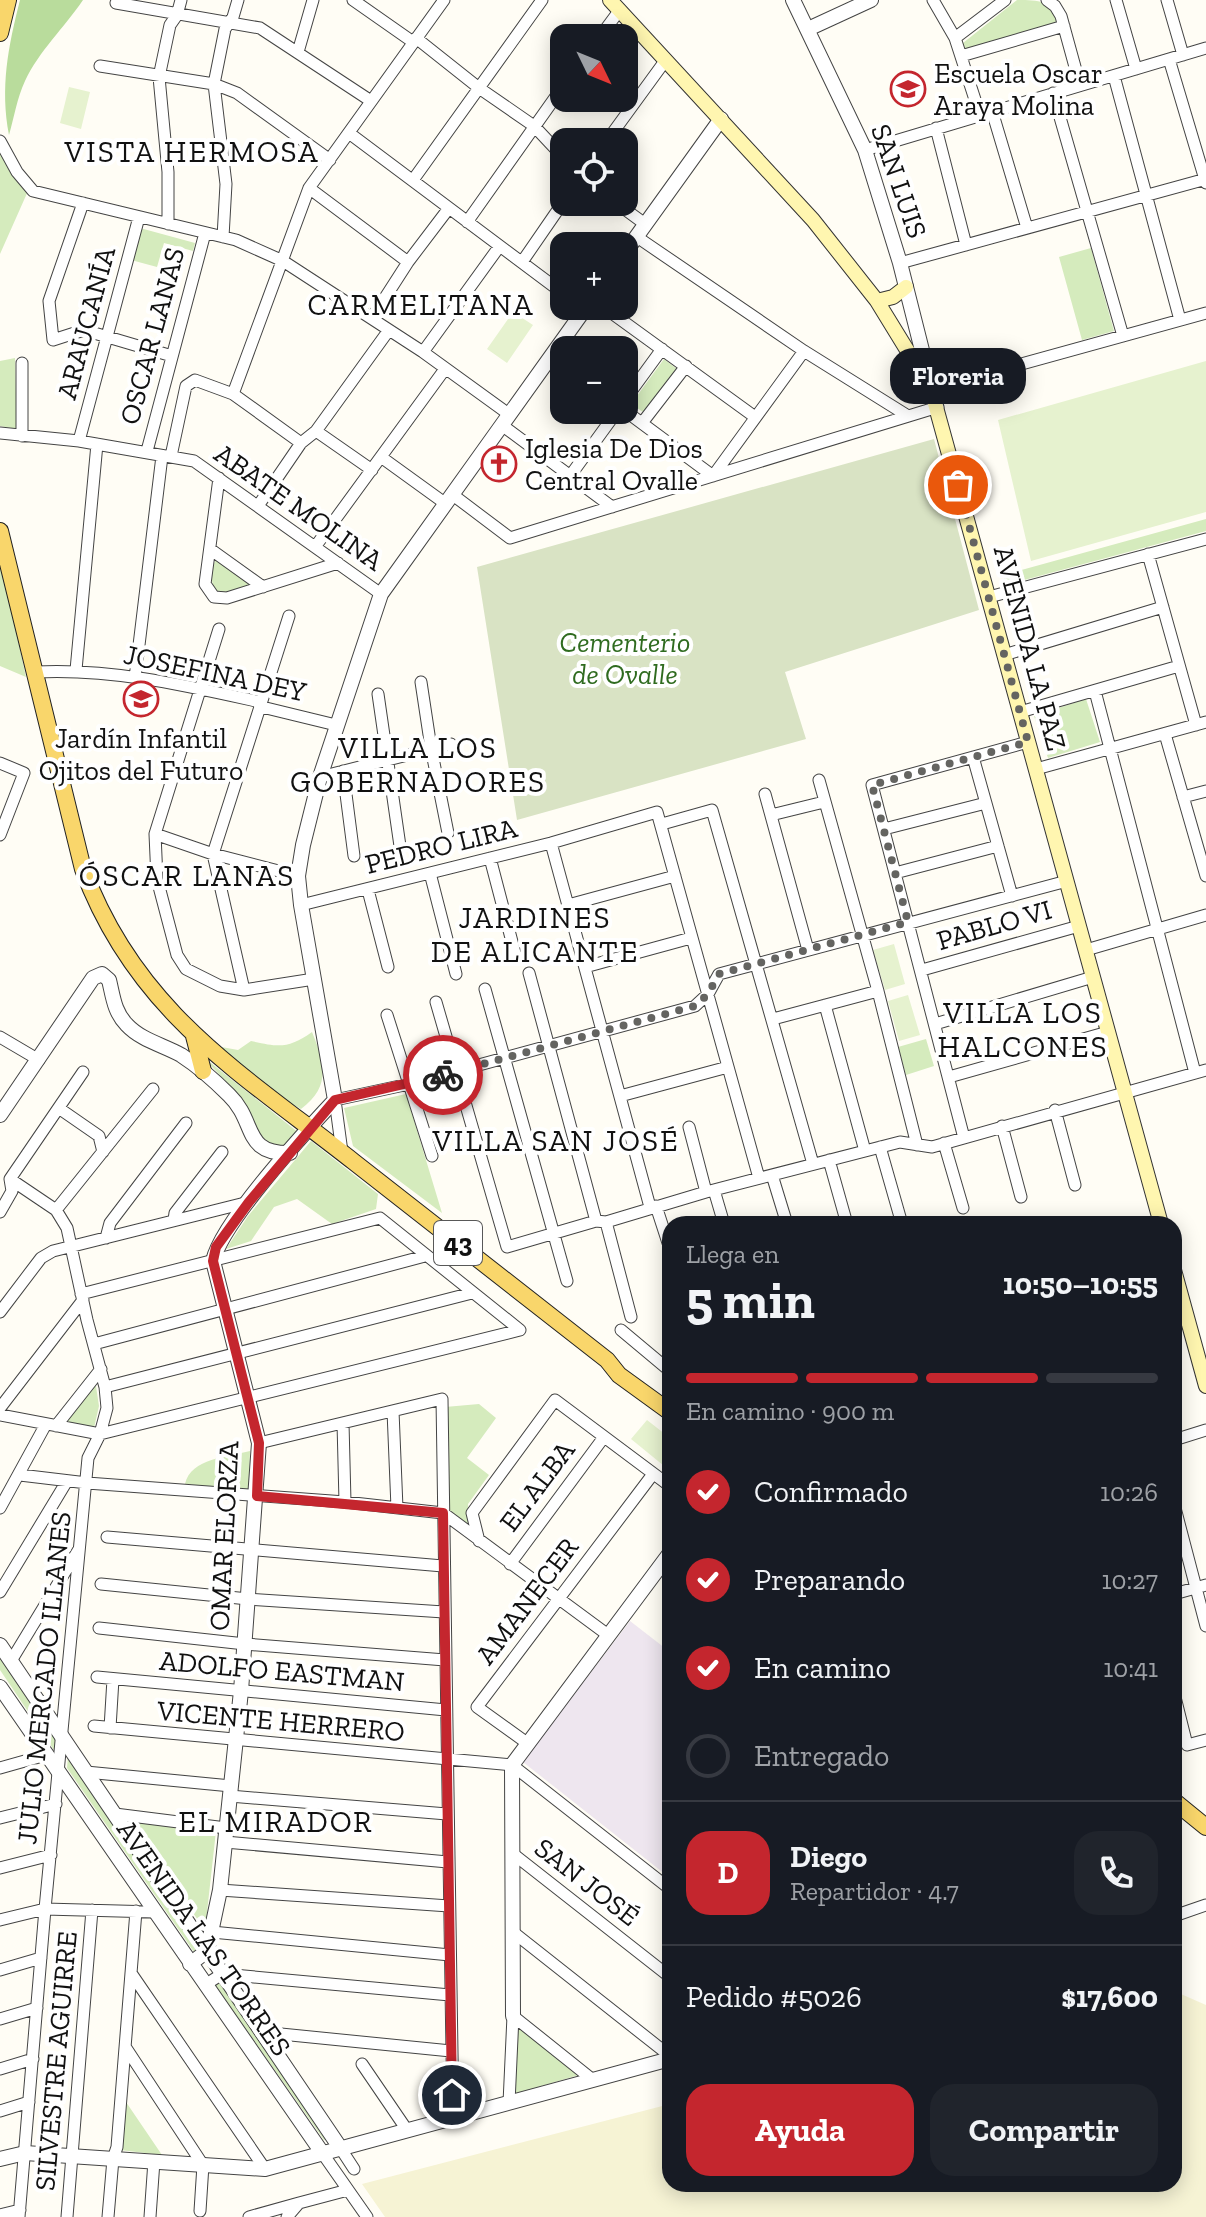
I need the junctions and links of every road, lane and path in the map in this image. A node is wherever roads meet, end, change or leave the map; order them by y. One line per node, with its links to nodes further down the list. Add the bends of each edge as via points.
1 (8, 0): 24 (main road)
2 (181, 0): 18 (street)
3 (238, 0): 19 (street, OSCAR LANAS)
4 (313, 0): 21 (street)
5 (323, 0): 21 (street)
6 (353, 0): 26 (street)
7 (444, 0): 26 (street)
8 (542, 0): 39 (street)
9 (793, 0): 23 (street, SAN LUIS)
10 (871, 0): 23 (street)
11 (933, 0): 25 (street)
12 (1005, 0): 25 (street)
13 (1047, 0): 22 (street)
14 (1116, 0): 34 (street)
15 (1167, 0): 29 (street)
16 (116, 3): 18 (street)
17 (614, 5): 20 (street); 32 (main road, AVENIDA LA PAZ)
18 (177, 15): 19 (street); 36 (street)
19 (229, 23): 28 (street, via 260,28); 37 (street, OSCAR LANAS)
20 (605, 24)
21 (306, 25): 28 (street)
22 (1064, 26): 30 (street); 38 (street)
23 (808, 29): 51 (street, SAN LUIS)
24 (0, 33)
25 (955, 38): 30 (street)
26 (415, 40): 39 (street); 41 (street)
27 (1206, 48): 29 (street)
28 (298, 52): 41 (street)
29 (1183, 55): 31 (street)
30 (961, 56): 43 (street)
31 (1169, 59): 34 (street); 54 (street)
32 (665, 61): 44 (main road, AVENIDA LA PAZ); 46 (street)
33 (100, 66): 36 (street)
34 (1136, 69): 35 (street)
35 (1114, 76): 38 (street); 56 (street)
36 (159, 77): 37 (street); 64 (street)
37 (214, 84): 52 (street, via 237,93); 69 (street, OSCAR LANAS, via 226,184)
38 (1080, 85): 40 (street)
39 (479, 88): 45 (street); 53 (street)
40 (1053, 93): 43 (street); 59 (street)
41 (371, 101): 48 (street)
42 (550, 104): 45 (street)
43 (986, 113): 47 (street); 65 (street)
44 (721, 119): 66 (street); 78 (main road, AVENIDA LA PAZ, via 813,220)
45 (534, 126): 50 (street); 63 (street)
46 (616, 128)
47 (936, 128): 51 (street); 70 (street)
48 (349, 133): 52 (street); 53 (street)
49 (0, 141): 57 (street, via 33,191)
50 (550, 143)
51 (865, 150): 75 (street, SAN LUIS)
52 (330, 160): 55 (street)
53 (413, 180): 58 (street)
54 (1206, 180): 56 (street)
55 (309, 188): 72 (street); 73 (street)
56 (1146, 195): 59 (street); 82 (street)
57 (83, 203): 62 (street); 85 (street, via 49,301 53,340 84,330)
58 (449, 208): 63 (street); 73 (street)
59 (1089, 211): 65 (street); 84 (street)
60 (554, 216): 74 (street)
61 (628, 216): 66 (street)
62 (139, 217): 64 (street); 85 (street, ARAUCANÍA)
63 (467, 222): 71 (street)
64 (168, 224): 67 (street)
65 (1027, 228): 70 (street)
66 (641, 230): 68 (street); 87 (street)
67 (205, 233): 69 (street); 89 (street, OSCAR LANAS)
68 (638, 234)
69 (223, 237): 72 (street)
70 (966, 245): 75 (street)
71 (499, 247): 74 (street); 88 (street)
72 (283, 261): 80 (street); 96 (street)
73 (408, 262): 80 (street)
74 (522, 262): 76 (street)
75 (900, 263): 77 (street, SAN LUIS)
76 (550, 283)
77 (906, 287): 78 (main road); 95 (street, SAN LUIS)
78 (877, 301): 95 (main road, AVENIDA LA PAZ)
79 (1206, 313): 82 (street)
80 (372, 318): 83 (street)
81 (622, 320): 86 (street)
82 (1180, 320): 84 (street)
83 (389, 330): 88 (street); 104 (street)
84 (1123, 336): 95 (street)
85 (107, 337): 89 (street); 107 (street, ARAUCANÍA)
86 (662, 349): 91 (street); 94 (street)
87 (804, 351): 98 (street); 99 (street)
88 (423, 352): 92 (street)
89 (172, 356): 110 (street, OSCAR LANAS)
90 (22, 363): 106 (street)
91 (686, 366): 99 (street); 102 (street)
92 (445, 369): 100 (street); 112 (street)
93 (550, 370): 100 (street)
94 (638, 382)
95 (931, 389): 97 (main road, AVENIDA LA PAZ)
96 (233, 394): 108 (street); 111 (street, OSCAR LANAS, via 195,380 186,386)
97 (938, 407): 98 (street); 128 (main road, AVENIDA LA PAZ)
98 (908, 416): 115 (street)
99 (755, 417): 115 (street)
100 (506, 420): 114 (street); 117 (street)
101 (638, 420): 102 (street)
102 (642, 423): 115 (street)
103 (608, 424): 114 (street)
104 (316, 431): 108 (street); 113 (street)
105 (0, 433): 106 (street, ABATE MOLINA)
106 (22, 436): 107 (street, ABATE MOLINA)
107 (79, 441): 109 (street, ABATE MOLINA)
108 (301, 443): 118 (street)
109 (97, 444): 110 (street, ABATE MOLINA); 134 (street)
110 (147, 451): 111 (street, ABATE MOLINA)
111 (166, 456): 116 (street, ABATE MOLINA, via 194,461); 136 (street, OSCAR LANAS)
112 (381, 457): 113 (street); 117 (street)
113 (372, 470): 122 (street)
114 (570, 476): 119 (street)
115 (713, 476): 119 (street)
116 (219, 478): 118 (street, ABATE MOLINA); 123 (street)
117 (450, 499): 119 (street, via 510,538); 127 (street)
118 (258, 506): 122 (street, ABATE MOLINA)
119 (612, 507)
120 (0, 531): 135 (main road, 43)
121 (1206, 539): 124 (street)
122 (315, 547): 125 (street, ABATE MOLINA)
123 (210, 549): 126 (street); 126 (street, via 205,584 214,597)
124 (1148, 554): 128 (street); 129 (street)
125 (338, 563): 126 (street); 127 (street, ABATE MOLINA)
126 (263, 587)
127 (381, 594): 144 (street)
128 (989, 597): 132 (main road, AVENIDA LA PAZ)
129 (1163, 607): 132 (street); 133 (street)
130 (289, 616): 141 (street)
131 (219, 629): 138 (street)
132 (1004, 655): 142 (main road, AVENIDA LA PAZ)
133 (1179, 666): 139 (street); 143 (street)
134 (76, 670): 135 (street, JOSEFINA DEY); 136 (street, JOSEFINA DEY)
135 (35, 672): 213 (main road, 43, via 96,904 154,992)
136 (135, 678): 138 (street, JOSEFINA DEY)
137 (421, 682): 148 (street)
138 (200, 688): 141 (street, JOSEFINA DEY); 166 (street)
139 (1095, 691): 142 (street); 149 (street)
140 (378, 694): 151 (street)
141 (262, 707): 144 (street, JOSEFINA DEY); 171 (street)
142 (1020, 712): 146 (main road, AVENIDA LA PAZ)
143 (1201, 724): 145 (street)
144 (336, 725): 155 (street)
145 (1165, 734): 149 (street); 159 (street)
146 (1028, 742): 150 (street); 153 (main road, AVENIDA LA PAZ)
147 (451, 744): 148 (street)
148 (431, 748): 151 (street); 165 (street)
149 (1111, 749): 153 (street); 188 (street)
150 (973, 757): 161 (street); 164 (street, via 872,785)
151 (387, 760): 154 (street); 169 (street)
152 (0, 763): 167 (street, via 24,773)
153 (1036, 769): 180 (main road, AVENIDA LA PAZ)
154 (343, 771): 155 (street); 173 (street)
155 (320, 777): 177 (street)
156 (819, 780): 160 (street)
157 (1206, 791): 159 (street)
158 (765, 794): 162 (street)
159 (1183, 797): 172 (street)
160 (824, 802): 162 (street); 189 (street)
161 (986, 803): 164 (street); 170 (street)
162 (771, 815): 191 (street)
163 (662, 824): 168 (street, via 657,812); 178 (street); 194 (street, via 712,810)
164 (884, 829): 176 (street)
165 (448, 833)
166 (155, 834): 171 (street); 203 (street, via 157,879 177,955 186,969 220,986)
167 (0, 835)
168 (551, 843): 174 (street, PEDRO LIRA); 184 (street, PEDRO LIRA)
169 (400, 846)
170 (998, 846): 176 (street); 182 (street)
171 (213, 854): 177 (street); 203 (street)
172 (1203, 854): 179 (street)
173 (354, 856)
174 (490, 858): 175 (street, PEDRO LIRA); 193 (street)
175 (430, 873): 181 (street, PEDRO LIRA); 199 (street)
176 (895, 873): 186 (street)
177 (298, 876): 183 (street)
178 (675, 876): 184 (street); 190 (street)
179 (1206, 876)
180 (1067, 881): 182 (street); 187 (main road, AVENIDA LA PAZ)
181 (368, 890): 183 (street, PEDRO LIRA); 195 (street)
182 (1012, 896): 186 (street)
183 (301, 905): 201 (street)
184 (568, 905): 196 (street, PEDRO LIRA)
185 (1206, 915): 188 (street)
186 (908, 922): 189 (street); 197 (street)
187 (1079, 926): 192 (main road, AVENIDA LA PAZ); 197 (street, PABLO VI)
188 (1157, 929): 192 (street); 220 (street)
189 (862, 936): 191 (street); 204 (street)
190 (691, 938): 196 (street); 205 (street)
191 (808, 950): 194 (street)
192 (1086, 950): 200 (main road, AVENIDA LA PAZ)
193 (516, 957)
194 (758, 964): 205 (street, via 719,974); 209 (street)
195 (388, 967)
196 (585, 967): 212 (street, PEDRO LIRA)
197 (922, 970): 210 (street)
198 (529, 973): 215 (street)
199 (456, 974)
200 (1093, 977): 210 (street); 211 (main road, AVENIDA LA PAZ)
201 (314, 979): 203 (street); 228 (street)
202 (485, 989): 216 (street)
203 (244, 990)
204 (878, 991): 207 (street); 238 (street)
205 (708, 994): 212 (street, via 695,1006); 218 (street)
206 (436, 1002): 222 (street)
207 (825, 1005): 209 (street); 240 (street)
208 (387, 1015): 224 (street)
209 (773, 1019): 247 (street)
210 (935, 1024): 223 (street)
211 (1108, 1032): 223 (street); 226 (main road, AVENIDA LA PAZ)
212 (603, 1033): 215 (street); 227 (street, PEDRO LIRA)
213 (194, 1035): 219 (main road); 235 (main road, 43)
214 (0, 1037): 217 (street)
215 (550, 1047): 216 (street); 265 (street)
216 (505, 1059): 222 (street); 267 (street)
217 (39, 1060): 219 (street, via 93,978 102,974 127,1025); 231 (street)
218 (728, 1067): 227 (street); 249 (street)
219 (203, 1071): 244 (street, via 237,1104 259,1146)
220 (1201, 1071): 226 (street)
221 (83, 1072): 229 (street)
222 (455, 1072): 224 (street); 267 (street, via 507,1247)
223 (949, 1077): 236 (street)
224 (409, 1084): 228 (street); 245 (street)
225 (153, 1089): 241 (street)
226 (1125, 1092): 230 (street); 263 (main road, AVENIDA LA PAZ)
227 (620, 1096): 255 (street, PEDRO LIRA)
228 (335, 1100): 235 (street); 243 (street)
229 (60, 1109): 241 (street, via 99,1136); 250 (street)
230 (1055, 1110): 233 (street); 251 (street)
231 (0, 1115)
232 (186, 1123): 268 (street, via 110,1223)
233 (1002, 1126): 236 (street); 253 (street)
234 (689, 1127): 252 (street)
235 (309, 1128): 243 (main road, 43); 244 (street)
236 (964, 1138): 237 (street)
237 (944, 1143): 238 (street); 256 (street)
238 (917, 1145): 239 (street)
239 (880, 1147): 240 (street); 262 (street)
240 (865, 1151): 246 (street)
241 (103, 1152): 257 (street)
242 (222, 1152): 264 (street)
243 (342, 1152): 282 (main road, 43)
244 (290, 1153): 254 (street)
245 (432, 1156)
246 (829, 1160): 247 (street); 261 (street)
247 (813, 1164): 248 (street)
248 (772, 1175): 249 (street); 260 (street)
249 (759, 1178): 252 (street)
250 (10, 1179): 257 (street); 258 (street, via 12,1191)
251 (1075, 1185)
252 (710, 1191): 255 (street); 259 (street)
253 (1021, 1197)
254 (249, 1202): 264 (street); 271 (street, via 216,1247)
255 (653, 1207): 265 (street); 266 (street, PEDRO LIRA)
256 (963, 1208)
257 (56, 1210): 269 (street, JULIO MERCADO ILLANES)
258 (0, 1212)
259 (721, 1216)
260 (785, 1216)
261 (845, 1216)
262 (900, 1216)
263 (1159, 1216)
264 (174, 1220): 268 (street)
265 (601, 1221): 267 (street); 278 (street)
266 (662, 1229)
267 (553, 1233): 272 (street)
268 (106, 1238): 269 (street)
269 (71, 1247): 274 (street, JULIO MERCADO ILLANES); 277 (street, via 41,1258)
270 (425, 1256): 271 (street, via 380,1218); 273 (street); 276 (street)
271 (213, 1261): 274 (street); 276 (street, OMAR ELORZA)
272 (567, 1281)
273 (472, 1293): 281 (street); 288 (street, via 520,1330)
274 (82, 1297): 280 (street, JULIO MERCADO ILLANES); 290 (street)
275 (1182, 1310): 285 (main road)
276 (223, 1311): 280 (street); 281 (street, OMAR ELORZA)
277 (0, 1312)
278 (631, 1317)
279 (621, 1330): 283 (street)
280 (94, 1344): 284 (street, JULIO MERCADO ILLANES)
281 (235, 1353): 286 (street); 288 (street, OMAR ELORZA)
282 (607, 1360): 287 (main road, 43); 289 (main road, 43)
283 (662, 1364)
284 (101, 1369): 286 (street, JULIO MERCADO ILLANES); 294 (street)
285 (1206, 1386)
286 (105, 1387): 296 (street, JULIO MERCADO ILLANES, via 107,1408)
287 (662, 1396)
288 (247, 1399): 296 (street); 299 (street, OMAR ELORZA)
289 (662, 1406)
290 (0, 1408)
291 (393, 1411): 293 (street); 308 (street); 309 (street, via 442,1399)
292 (0, 1415): 294 (street)
293 (343, 1423): 299 (street); 306 (street)
294 (51, 1425): 296 (street); 301 (street)
295 (1206, 1430): 298 (street)
296 (100, 1434): 304 (street, JULIO MERCADO ILLANES, via 88,1458)
297 (604, 1437): 300 (street); 312 (street, via 555,1400 472,1513); 315 (street, EL ALBA)
298 (1182, 1438)
299 (259, 1443): 305 (street, OMAR ELORZA)
300 (653, 1474): 302 (street); 322 (street, AMANECER)
301 (20, 1475): 303 (street); 307 (street)
302 (662, 1480)
303 (67, 1481): 304 (street); 320 (street)
304 (87, 1483): 305 (street); 313 (street, JULIO MERCADO ILLANES)
305 (257, 1496): 306 (street); 314 (street, OMAR ELORZA)
306 (345, 1502): 308 (street)
307 (0, 1508)
308 (397, 1508): 309 (street)
309 (443, 1513): 312 (street); 317 (street)
310 (1182, 1529): 319 (street)
311 (107, 1537): 314 (street)
312 (480, 1541): 315 (street)
313 (81, 1546): 330 (street); 339 (street, JULIO MERCADO ILLANES)
314 (252, 1550): 317 (street); 321 (street, OMAR ELORZA)
315 (510, 1564): 322 (street)
316 (662, 1564): 326 (street)
317 (443, 1566): 323 (street)
318 (101, 1584): 321 (street)
319 (1201, 1586): 324 (street)
320 (0, 1592)
321 (248, 1599): 323 (street); 327 (street, OMAR ELORZA)
322 (559, 1600): 326 (street); 342 (street, AMANECER, via 477,1707)
323 (444, 1612): 329 (street)
324 (1206, 1626)
325 (99, 1628): 327 (street)
326 (608, 1635): 342 (street)
327 (245, 1644): 329 (street); 334 (street, OMAR ELORZA)
328 (0, 1645): 330 (street, AVENIDA LAS TORRES)
329 (445, 1660): 335 (street)
330 (11, 1661): 339 (street, AVENIDA LAS TORRES)
331 (97, 1677): 332 (street, ADOLFO EASTMAN)
332 (113, 1679): 334 (street, ADOLFO EASTMAN); 338 (street)
333 (0, 1687): 343 (street, AVENIDA LAS TORRES)
334 (241, 1691): 335 (street, ADOLFO EASTMAN); 341 (street, OMAR ELORZA)
335 (446, 1710): 344 (street)
336 (1182, 1725): 340 (street, via 1187,1745)
337 (94, 1726): 338 (street, VICENTE HERRERO)
338 (110, 1728): 341 (street, VICENTE HERRERO)
339 (62, 1737): 347 (street, AVENIDA LAS TORRES); 348 (street, JULIO MERCADO ILLANES)
340 (1206, 1740)
341 (235, 1741): 344 (street, VICENTE HERRERO); 349 (street, OMAR ELORZA)
342 (527, 1743): 345 (street)
343 (46, 1755): 346 (street); 348 (street, AVENIDA LAS TORRES)
344 (446, 1761): 345 (street, VICENTE HERRERO); 353 (street)
345 (512, 1765): 357 (street); 361 (street)
346 (0, 1768)
347 (86, 1772): 349 (street); 352 (street, AVENIDA LAS TORRES)
348 (59, 1774): 350 (street, JULIO MERCADO ILLANES); 368 (street, AVENIDA LAS TORRES)
349 (230, 1791): 353 (street); 356 (street, OMAR ELORZA)
350 (56, 1804): 354 (street); 358 (street, JULIO MERCADO ILLANES)
351 (1182, 1808): 355 (main road)
352 (115, 1814): 356 (street); 373 (street, AVENIDA LAS TORRES)
353 (447, 1814): 359 (street)
354 (0, 1818)
355 (1206, 1827)
356 (226, 1835): 359 (street); 362 (street, OMAR ELORZA)
357 (512, 1853): 372 (street); 378 (street, SAN JOSÉ)
358 (51, 1855): 360 (street); 365 (street, JULIO MERCADO ILLANES)
359 (448, 1862): 364 (street)
360 (0, 1868)
361 (662, 1883)
362 (220, 1890): 364 (street); 371 (street, OMAR ELORZA)
363 (1206, 1905): 369 (street)
364 (449, 1906): 374 (street)
365 (45, 1909): 366 (street); 370 (street); 375 (street, JULIO MERCADO ILLANES)
366 (92, 1910): 367 (street); 403 (street, SILVESTRE AGUIRRE)
367 (136, 1911): 368 (street); 379 (street)
368 (155, 1912): 376 (street, AVENIDA LAS TORRES)
369 (1182, 1913)
370 (0, 1920)
371 (212, 1932): 373 (street, OMAR ELORZA); 374 (street)
372 (513, 1932): 384 (street); 389 (street)
373 (207, 1951): 376 (street); 380 (street, AVENIDA LAS TORRES)
374 (450, 1955): 382 (street)
375 (41, 1958): 377 (street); 383 (street, JULIO MERCADO ILLANES)
376 (190, 1964): 381 (street, AVENIDA LAS TORRES)
377 (0, 1970)
378 (662, 1971)
379 (131, 1972): 387 (street); 408 (street)
380 (222, 1974): 381 (street); 382 (street); 386 (street, AVENIDA LAS TORRES)
381 (205, 1985): 402 (street, AVENIDA LAS TORRES)
382 (450, 1995): 388 (street)
383 (37, 2008): 385 (street); 390 (street, JULIO MERCADO ILLANES)
384 (513, 2016): 394 (street); 396 (street)
385 (0, 2019)
386 (261, 2032): 388 (street); 400 (street, AVENIDA LAS TORRES)
387 (126, 2048): 405 (street); 407 (street)
388 (451, 2051): 398 (street)
389 (662, 2051)
390 (33, 2059): 393 (street); 395 (street, JULIO MERCADO ILLANES)
391 (662, 2059): 394 (street)
392 (362, 2064): 399 (street)
393 (0, 2069)
394 (593, 2080): 396 (street)
395 (29, 2102): 397 (street); 401 (street, JULIO MERCADO ILLANES)
396 (509, 2103): 398 (street)
397 (0, 2111)
398 (453, 2118): 399 (street)
399 (407, 2130): 400 (street)
400 (341, 2149): 402 (street); 409 (street, AVENIDA LAS TORRES)
401 (25, 2153): 403 (street); 404 (street); 413 (street, JULIO MERCADO ILLANES)
402 (323, 2154): 408 (street); 410 (street, AVENIDA LAS TORRES)
403 (73, 2156): 405 (street); 415 (street, SILVESTRE AGUIRRE)
404 (0, 2159)
405 (113, 2159): 406 (street); 416 (street)
406 (154, 2161): 407 (street); 417 (street)
407 (203, 2165): 408 (street); 412 (street)
408 (265, 2169)
409 (354, 2169)
410 (348, 2190): 411 (street); 420 (street, AVENIDA LAS TORRES)
411 (299, 2203): 418 (street); 419 (street)
412 (200, 2211)
413 (20, 2213): 414 (street)
414 (0, 2215)
415 (67, 2217)
416 (108, 2217)
417 (150, 2217)
418 (249, 2217)
419 (287, 2217)
420 (367, 2217)

